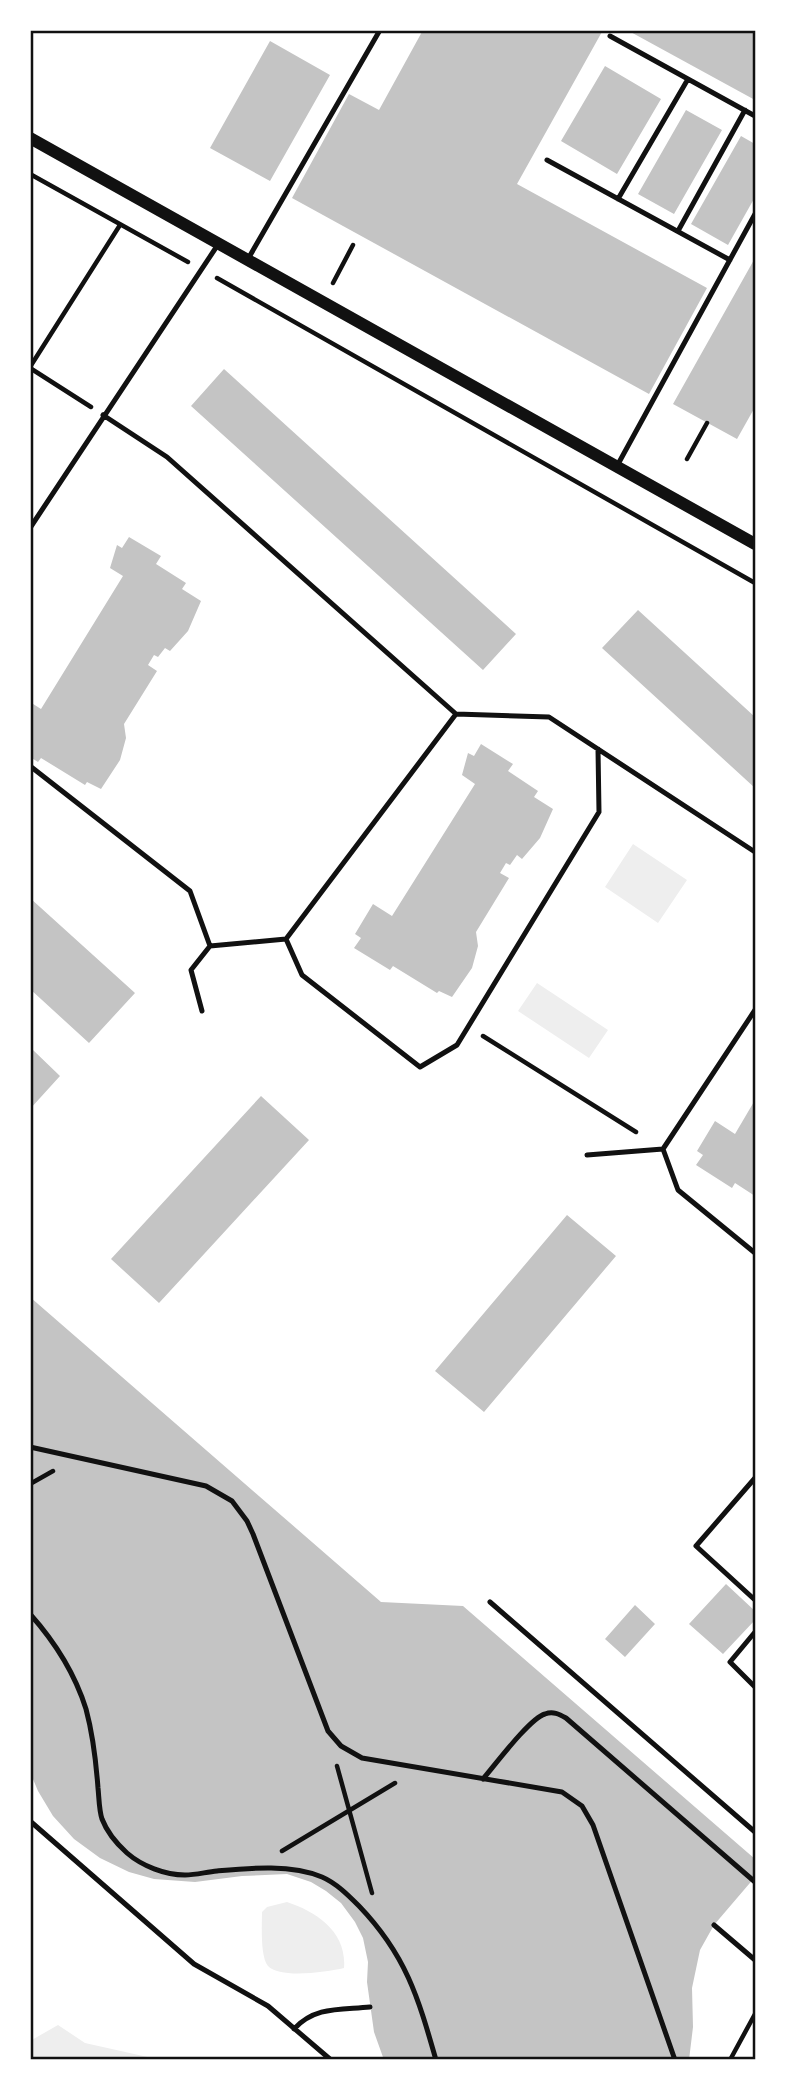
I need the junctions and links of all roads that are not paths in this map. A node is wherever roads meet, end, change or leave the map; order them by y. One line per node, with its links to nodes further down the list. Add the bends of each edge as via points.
1 (380, 30): 12 (lane)
2 (610, 36): 3 (lane)
3 (688, 79): 4 (lane); 8 (lane)
4 (745, 110): 5 (lane); 10 (lane)
5 (755, 116)
6 (30, 138): 11 (street)
7 (547, 160): 8 (lane)
8 (618, 199): 10 (lane)
9 (755, 214): 13 (lane)
10 (678, 231): 13 (lane)
11 (219, 243): 12 (street); 14 (lane)
12 (248, 259): 15 (street)
13 (730, 260): 15 (lane)
14 (103, 415): 16 (lane); 18 (lane, via 167,457)
15 (617, 466): 17 (street)
16 (30, 528)
17 (755, 544)
18 (456, 715): 19 (lane, via 549,718); 22 (lane)
19 (598, 749): 21 (lane); 22 (lane, via 599,813 457,1045 420,1067 302,975)
20 (30, 766): 23 (lane, via 190,891)
21 (755, 852)
22 (286, 939): 23 (lane)
23 (210, 946): 25 (lane, via 191,970)
24 (755, 1010): 26 (lane)
25 (202, 1011)
26 (663, 1149): 27 (lane); 28 (lane, via 678,1190)
27 (587, 1156)
28 (755, 1253)
29 (30, 1447): 36 (lane, via 206,1486 232,1501 253,1534 328,1731 341,1746 362,1758)
30 (755, 1478): 31 (lane, via 696,1546)
31 (755, 1600)
32 (490, 1602): 38 (lane)
33 (30, 1614): 45 (lane, via 62,1656 86,1710 102,1818 113,1838 128,1854 164,1872 298,1870 338,1886 395,1950 419,1999)
34 (755, 1632): 35 (lane, via 730,1662)
35 (755, 1687)
36 (483, 1779): 39 (lane, via 535,1719 557,1713); 46 (lane, via 562,1792 588,1814)
37 (31, 1825): 43 (lane, via 194,1964 258,2000)
38 (755, 1832)
39 (755, 1882)
40 (714, 1925): 41 (lane)
41 (755, 1960)
42 (370, 2007): 43 (lane, via 314,2013)
43 (295, 2029): 44 (lane)
44 (331, 2060)
45 (436, 2060)
46 (675, 2060)

